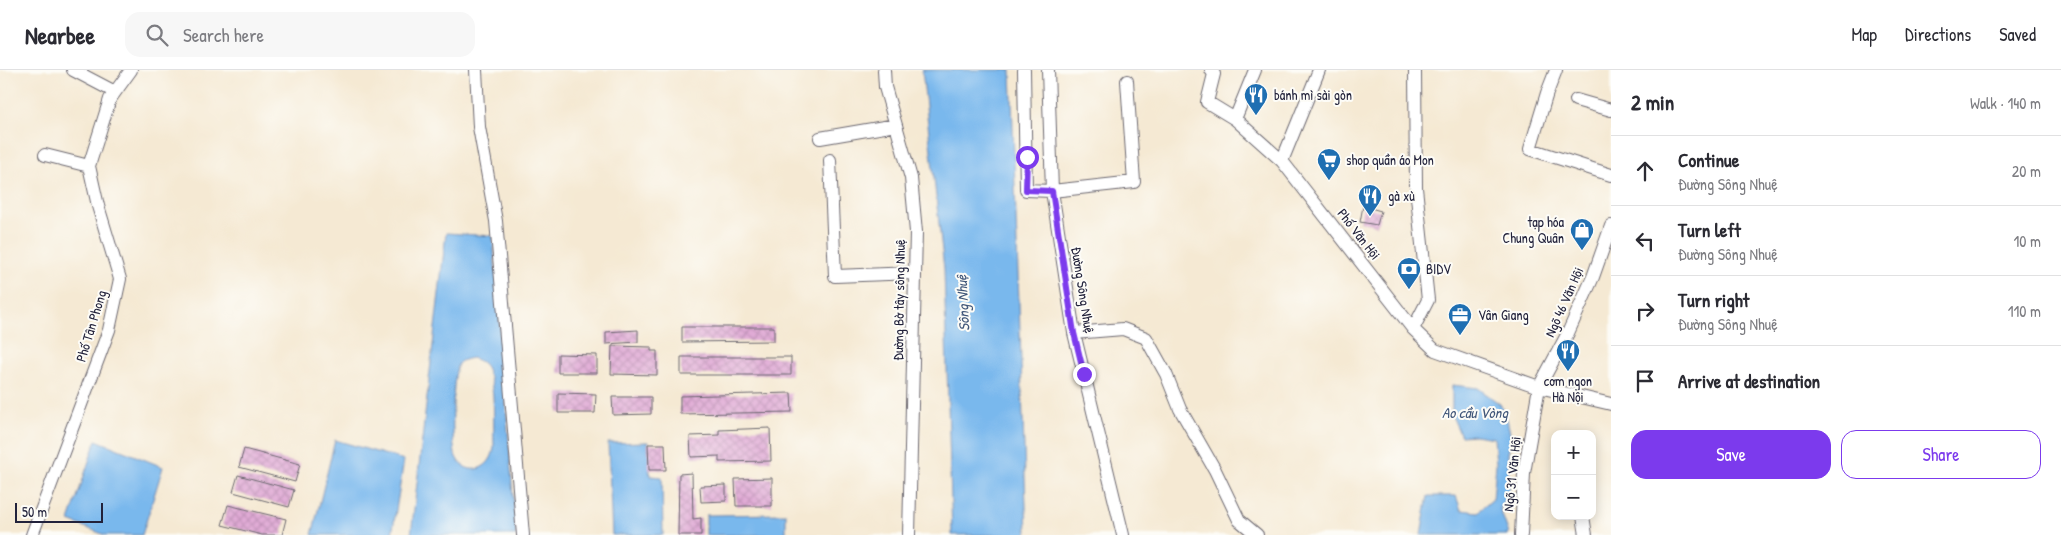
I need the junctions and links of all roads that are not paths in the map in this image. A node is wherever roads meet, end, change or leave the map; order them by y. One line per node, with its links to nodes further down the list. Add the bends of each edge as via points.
1 (73, 70): 13 (street)
2 (131, 70): 13 (street)
3 (476, 70): 33 (street, via 479,127 496,221)
4 (884, 70): 17 (street, Đường Bờ tây sông Nhuệ)
5 (1024, 70): 24 (street, via 1026,190)
6 (1048, 70): 24 (street, Đường Sông Nhuệ)
7 (1211, 70): 16 (street, Phố Văn Hội, via 1214,74 1207,102)
8 (1255, 70): 16 (street)
9 (1415, 70): 27 (street, via 1416,188 1428,300)
10 (1556, 70): 23 (street, via 1530,149)
11 (1314, 72): 21 (street)
12 (1127, 81): 24 (street, via 1134,182)
13 (115, 92): 22 (street)
14 (1576, 100): 15 (street)
15 (1611, 110)
16 (1235, 119): 21 (street, Phố Văn Hội)
17 (896, 124): 18 (street); 26 (street, Đường Bờ tây sông Nhuệ, via 911,178 916,232)
18 (820, 138)
19 (45, 155): 22 (street)
20 (830, 160): 26 (street, via 835,276)
21 (1282, 161): 27 (street, Phố Văn Hội)
22 (89, 166): 32 (street, Phố Tân Phong, via 120,279 109,330)
23 (1611, 175)
24 (1052, 191): 28 (street, Đường Sông Nhuệ)
25 (1611, 226): 29 (street, Ngõ 46 Văn Hội, via 1568,333)
26 (914, 273): 34 (street, Đường Bờ tây sông Nhuệ)
27 (1413, 328): 29 (street, Phố Văn Hội, via 1435,350)
28 (1075, 338): 35 (street, Đường Sông Nhuệ); 36 (street, via 1123,329 1146,338 1239,520)
29 (1539, 387): 30 (street, Phố Văn Hội); 37 (street, Ngõ 31 Văn Hội, via 1524,472)
30 (1611, 404)
31 (1584, 520): 38 (street)
32 (32, 535)
33 (522, 535)
34 (909, 535)
35 (1123, 535)
36 (1257, 535)
37 (1521, 535)
38 (1586, 535)

